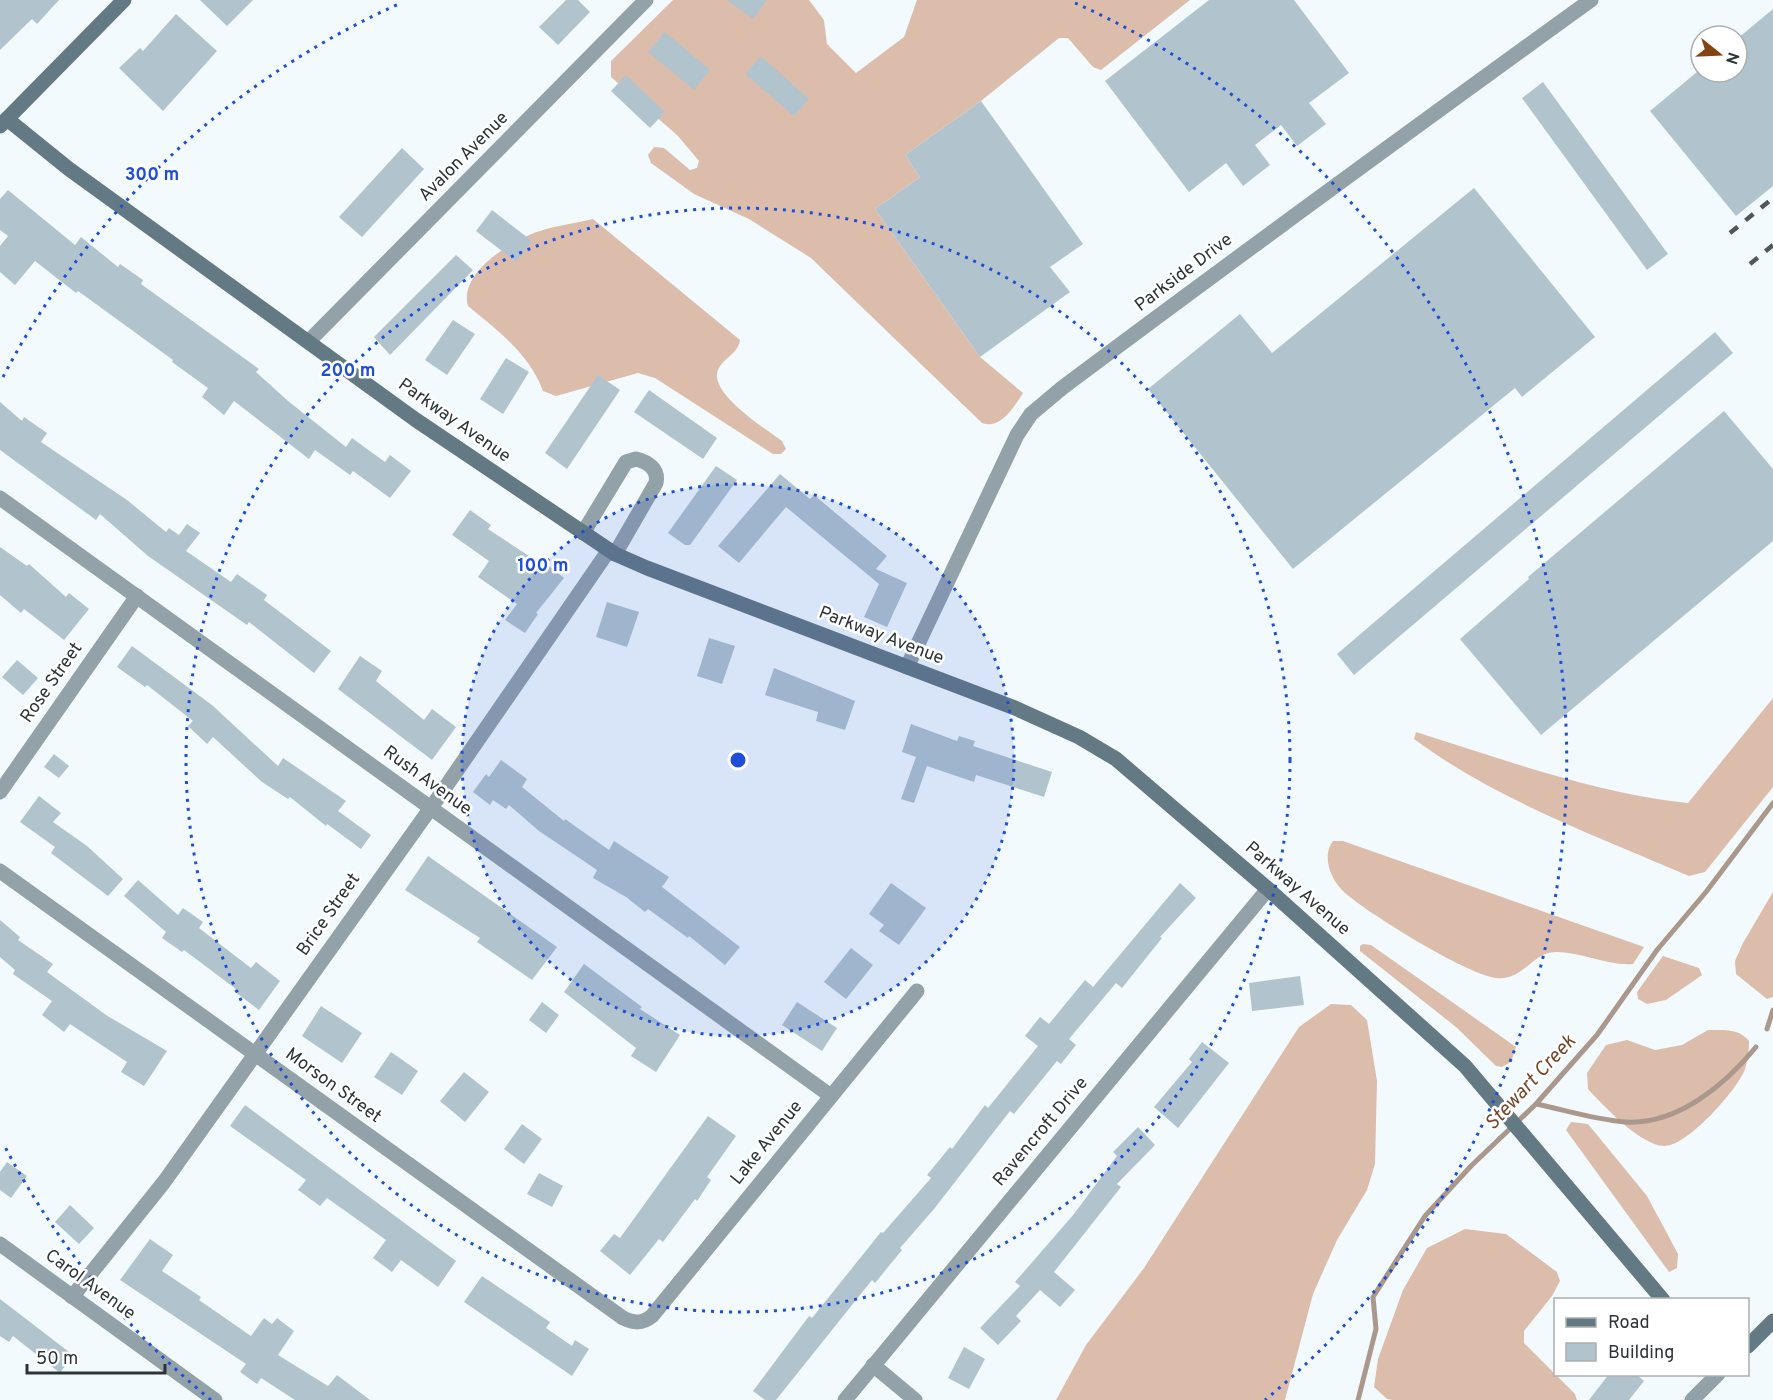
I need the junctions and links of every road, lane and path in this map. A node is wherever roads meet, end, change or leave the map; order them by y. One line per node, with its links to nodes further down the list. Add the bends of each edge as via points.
1 (124, 0): 4 (street)
2 (646, 0): 5 (street, Avalon Avenue)
3 (1591, 0): 10 (street, Parkside Drive, via 1300,211 1031,414 1017,435)
4 (2, 119): 5 (street, Parkway Avenue)
5 (309, 341): 7 (street, Parkway Avenue, via 416,420)
6 (0, 498): 9 (street, Rush Avenue)
7 (583, 533): 8 (street, Parkway Avenue); 8 (street, Brice Street, via 626,462 636,459 648,464 655,471 657,483)
8 (612, 552): 10 (street, Parkway Avenue); 12 (street, Brice Street)
9 (137, 596): 11 (street, Rose Street); 12 (street, Rush Avenue)
10 (907, 667): 14 (street, Parkway Avenue, via 1015,708 1116,759)
11 (0, 792)
12 (430, 808): 16 (street, Brice Street); 17 (street, Rush Avenue)
13 (0, 871): 16 (street, Morson Street)
14 (1268, 889): 20 (street, Parkway Avenue, via 1482,1085); 24 (street, Ravencroft Drive)
15 (917, 991): 17 (street, Lake Avenue)
16 (255, 1054): 19 (street, Brice Street, via 164,1182); 21 (street, Morson Street, via 623,1318 633,1322)
17 (831, 1096): 21 (street, Lake Avenue)
18 (0, 1244): 19 (street, Carol Avenue)
19 (72, 1297): 26 (street, Carol Avenue)
20 (1662, 1298)
21 (647, 1320)
22 (1773, 1321): 23 (street)
23 (1749, 1345)
24 (873, 1365): 27 (street, Ravencroft Drive); 28 (street)
25 (1716, 1376): 29 (street)
26 (215, 1400)
27 (845, 1400)
28 (915, 1400)
29 (1692, 1400)

